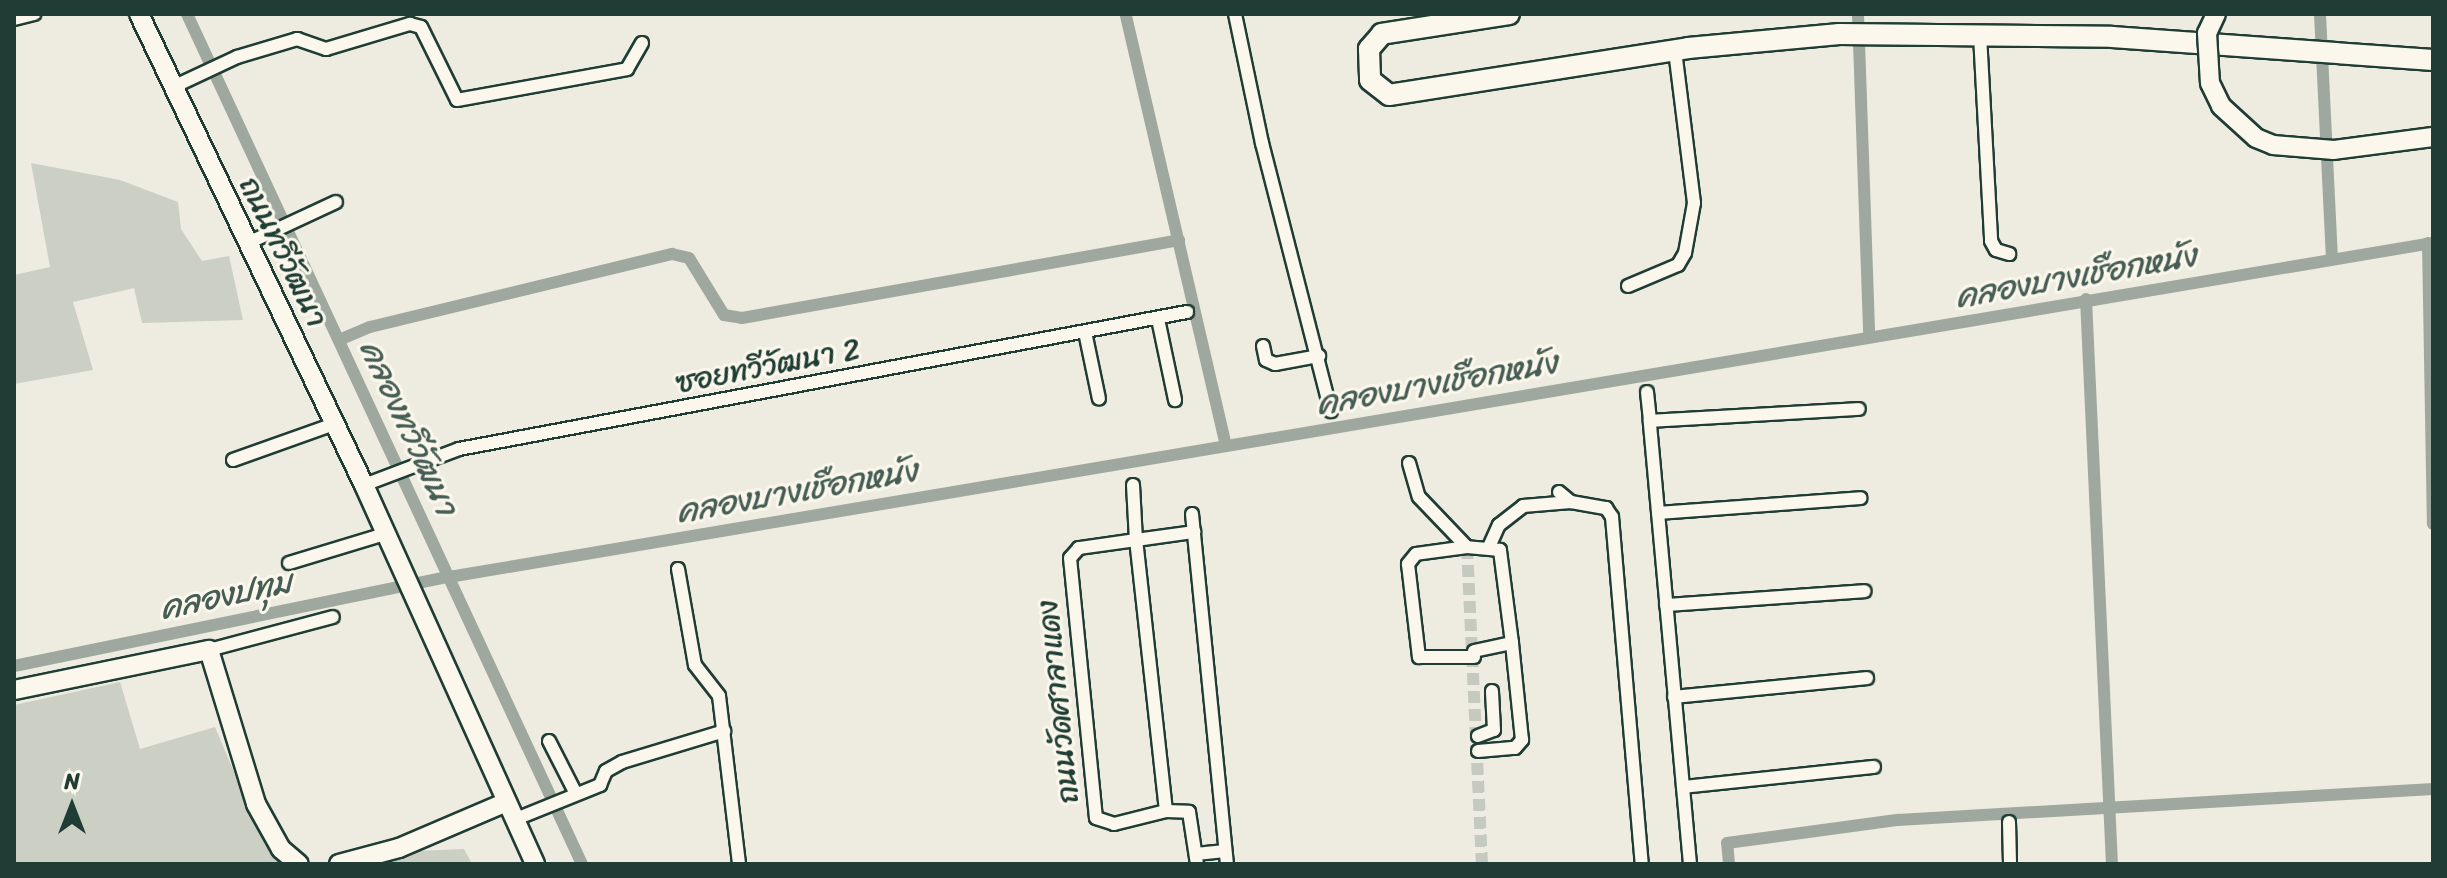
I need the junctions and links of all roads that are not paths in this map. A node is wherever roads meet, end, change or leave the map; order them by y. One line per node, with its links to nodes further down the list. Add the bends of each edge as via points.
1 (34, 14): 6 (street)
2 (139, 14): 12 (main road, ถนนทวีวัฒนา)
3 (1235, 14): 22 (street, via 1262,143)
4 (1509, 14): 7 (main road)
5 (2216, 14): 13 (main road, bridge, via 2207,33 2210,83 2221,106 2256,138 2273,145 2334,150)
6 (14, 19)
7 (1414, 22): 10 (main road, via 1382,34 1370,46 1367,65 1373,85 1389,95)
8 (1980, 35): 10 (main road, via 1839,34); 11 (main road, via 2112,37); 16 (street, via 1991,241 1996,250)
9 (642, 43): 12 (street, via 627,69 457,100 417,24 326,49 297,39 237,57)
10 (1675, 50): 17 (street, via 1694,203 1685,253 1678,265)
11 (2432, 60)
12 (173, 87): 15 (main road, ถนนทวีวัฒนา)
13 (2433, 137)
14 (336, 202): 15 (street)
15 (255, 240): 29 (main road, ถนนทวีวัฒนา)
16 (2009, 254)
17 (1628, 286)
18 (1187, 312): 19 (street, ซอยทวีวัฒนา 2)
19 (1158, 319): 20 (street, ซอยทวีวัฒนา 2); 25 (street)
20 (1085, 332): 24 (street); 32 (street, ซอยทวีวัฒนา 2, via 459,449)
21 (1263, 346): 22 (street, via 1266,360 1275,364)
22 (1319, 356): 27 (street)
23 (1647, 392): 28 (street)
24 (1099, 399)
25 (1175, 400)
26 (1859, 409): 28 (street)
27 (1331, 411)
28 (1650, 421): 37 (street)
29 (334, 424): 30 (street); 32 (main road, ถนนทวีวัฒนา)
30 (233, 460)
31 (1409, 463): 42 (street, via 1419,497)
32 (364, 485): 40 (main road, ถนนทวีวัฒนา)
33 (1133, 485): 41 (street)
34 (1559, 492): 36 (street)
35 (1860, 498): 37 (street)
36 (1571, 502): 43 (street, via 1523,506 1499,525); 72 (street, via 1606,508 1612,517)
37 (1658, 513): 47 (street)
38 (1192, 514): 39 (street)
39 (1194, 532): 41 (street, ถนนวัดศาลาแดง); 66 (street)
40 (385, 534): 44 (street); 62 (main road, ถนนทวีวัฒนา)
41 (1136, 540): 63 (street); 63 (street, ถนนวัดศาลาแดง, via 1079,548 1070,558 1092,788 1096,818 1105,824)
42 (1467, 547): 43 (street); 49 (street, via 1416,554 1409,574 1419,657 1474,654)
43 (1489, 547): 49 (street, via 1502,555)
44 (289, 563)
45 (678, 569): 55 (street, via 695,665 719,696)
46 (1865, 591): 47 (street)
47 (1666, 605): 54 (street)
48 (333, 617): 50 (street)
49 (1512, 643): 58 (street, via 1522,740 1515,748)
50 (209, 650): 52 (main road); 68 (main road, via 256,804 274,840)
51 (1867, 678): 54 (street)
52 (14, 690)
53 (1492, 691): 56 (street, via 1494,730)
54 (1674, 697): 60 (street)
55 (724, 731): 61 (street, via 622,762 606,771 600,785); 71 (street)
56 (1478, 736)
57 (549, 741): 61 (street)
58 (1478, 751)
59 (1874, 767): 60 (street)
60 (1683, 787): 73 (street)
61 (575, 795): 64 (street)
62 (507, 802): 64 (main road, ถนนทวีวัฒนา); 69 (main road, via 399,848)
63 (1166, 811): 67 (street, via 1192,816)
64 (524, 816): 70 (main road, ถนนทวีวัฒนา)
65 (2009, 822): 74 (street)
66 (1226, 858): 67 (street)
67 (1196, 859)
68 (299, 864)
69 (339, 864)
70 (535, 864)
71 (739, 864)
72 (1642, 864)
73 (1690, 864)
74 (2010, 864)

